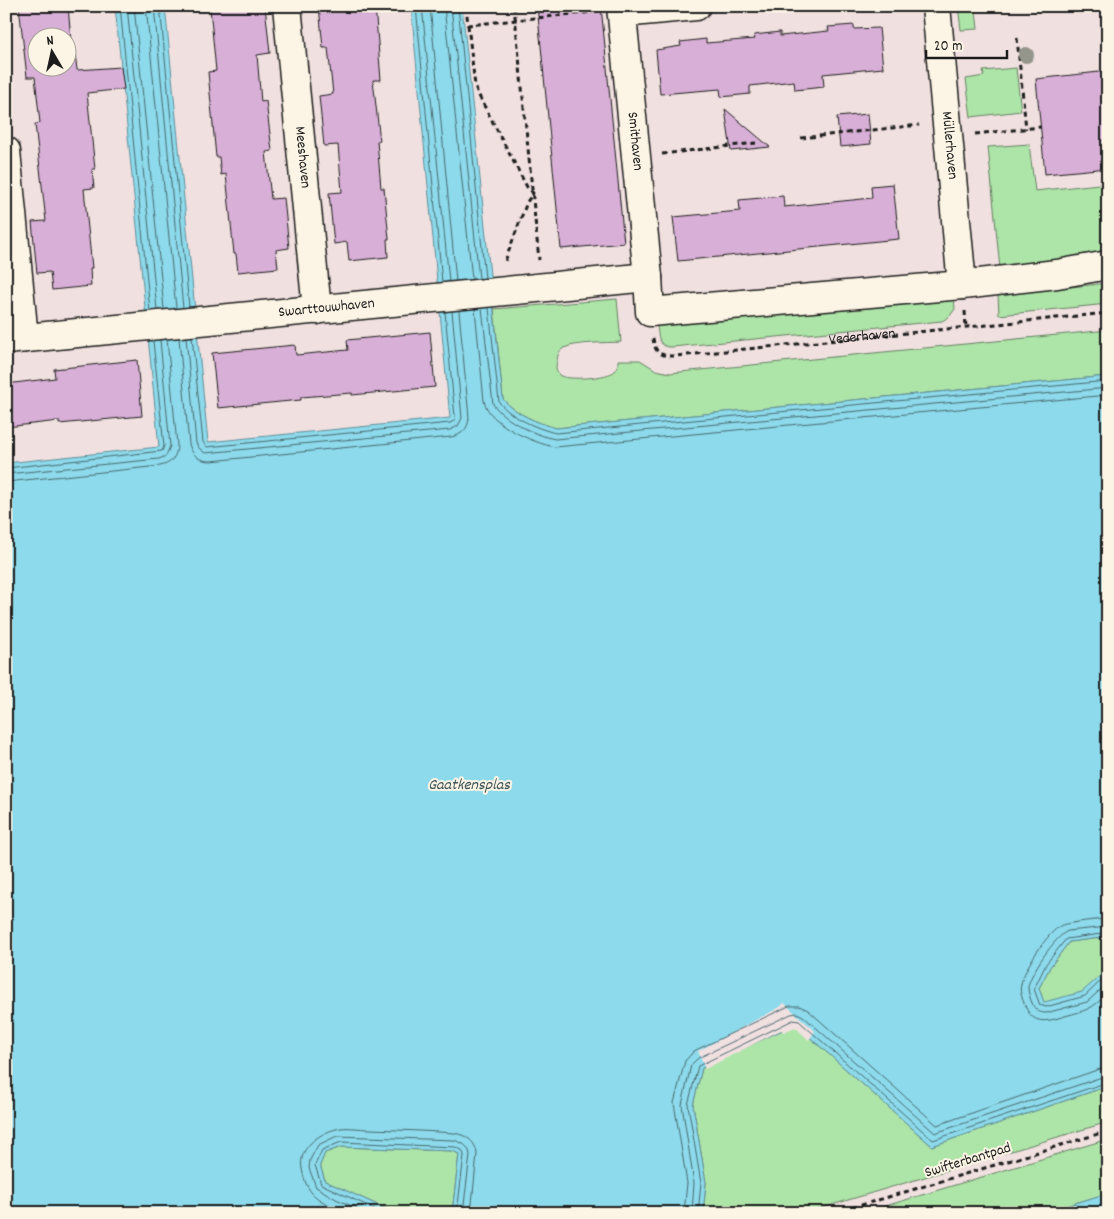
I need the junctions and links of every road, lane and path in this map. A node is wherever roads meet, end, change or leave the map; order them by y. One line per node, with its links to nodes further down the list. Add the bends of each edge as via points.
1 (287, 6): 23 (street, Meeshaven)
2 (466, 6): 8 (path)
3 (514, 6): 7 (path)
4 (696, 6): 6 (street)
5 (936, 6): 12 (street, Müllerhaven)
6 (621, 10): 7 (path); 16 (street, Smithaven)
7 (516, 20): 8 (path); 17 (path)
8 (468, 25): 17 (path, via 478,94)
9 (1017, 38): 11 (path)
10 (1041, 127): 11 (path)
11 (1026, 128): 12 (path)
12 (948, 129): 13 (path); 20 (street, Müllerhaven)
13 (800, 138)
14 (756, 143): 16 (path)
15 (6, 151): 26 (street)
16 (636, 157): 19 (street, Smithaven)
17 (533, 193): 21 (path); 22 (path, via 502,271)
18 (1108, 265): 20 (street)
19 (648, 277): 21 (street, Swarttouwhaven); 24 (street)
20 (962, 285): 24 (street)
21 (542, 288): 22 (street, Swarttouwhaven)
22 (500, 292): 23 (street, Swarttouwhaven)
23 (317, 310): 26 (street, Swarttouwhaven)
24 (650, 312): 25 (path, Vederhaven, via 654,346 666,356)
25 (1108, 313)
26 (15, 339)
27 (1108, 1131): 28 (path, Swifterbantpad)
28 (835, 1213)

